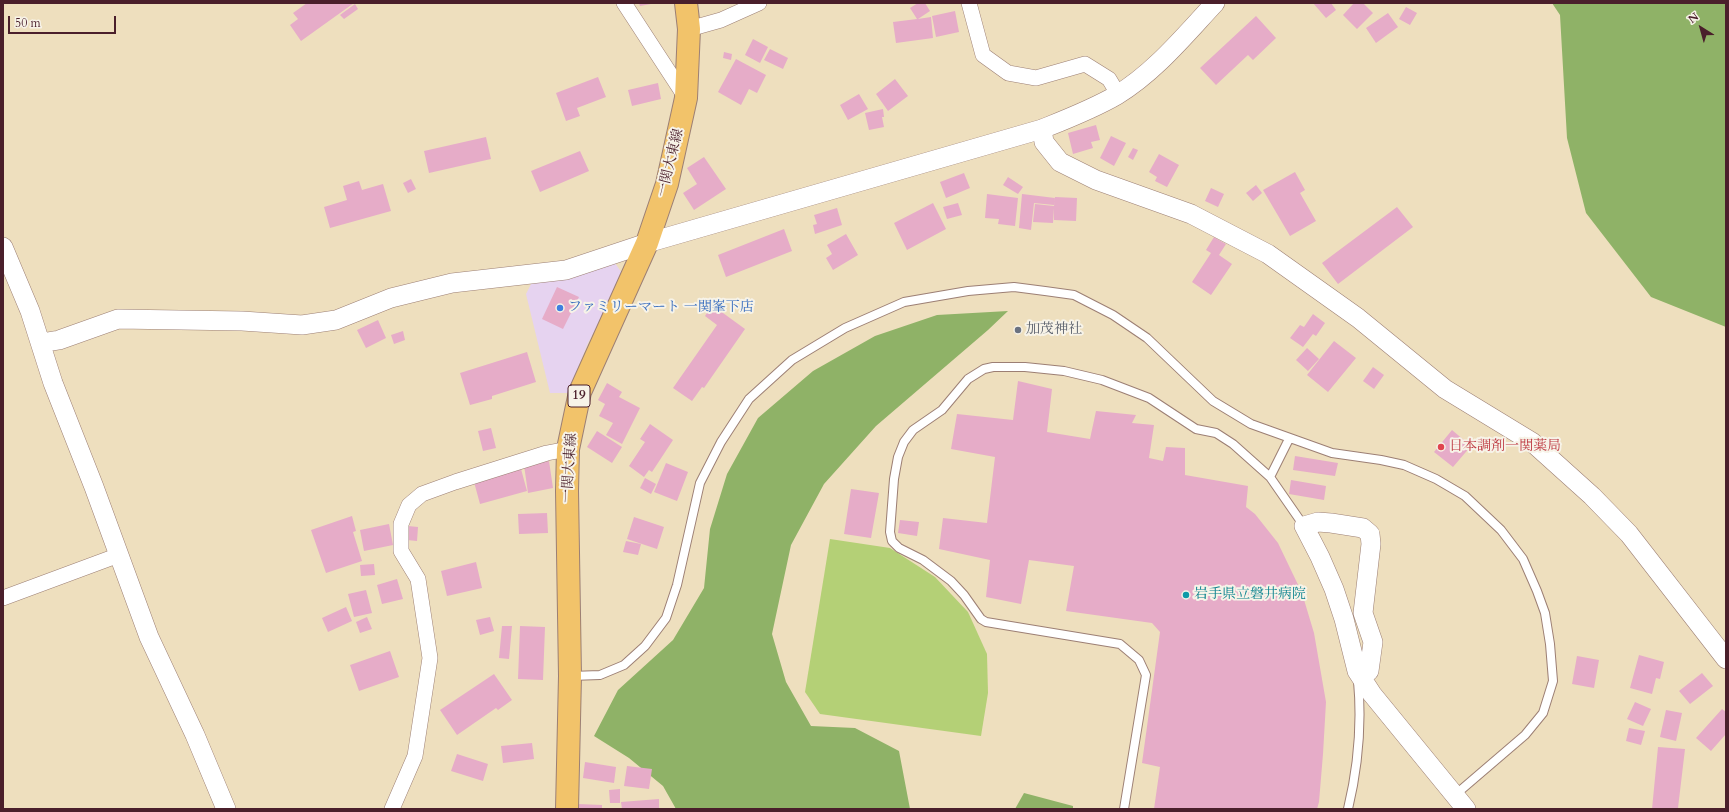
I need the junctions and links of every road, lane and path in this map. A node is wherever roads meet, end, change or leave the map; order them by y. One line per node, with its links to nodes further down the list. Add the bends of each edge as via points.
1 (624, 3): 8 (street)
2 (686, 3): 6 (main road, 一関大東線 / 19)
3 (758, 3): 6 (street, via 721,20)
4 (969, 3): 7 (street, via 983,55 1008,73 1036,78 1085,64 1109,79)
5 (1215, 3): 7 (street, via 1155,65)
6 (689, 29): 8 (main road, 一関大東線 / 19)
7 (1118, 94): 9 (street, via 1084,112)
8 (686, 98): 10 (main road, 一関大東線 / 19, via 667,184)
9 (1042, 129): 10 (street); 19 (street, via 1044,142 1060,162 1096,180 1191,214 1268,254 1358,318 1445,389 1532,442 1592,496 1629,534)
10 (647, 243): 12 (street, via 566,270 452,283 391,298 336,320 302,325 118,320 59,340); 14 (main road, 一関大東線 / 19, via 580,392)
11 (3, 247): 12 (street)
12 (42, 343): 17 (street, via 53,383)
13 (1289, 439): 15 (lane); 21 (lane, via 1251,424 1213,401 1146,338 1113,315 1074,295 1014,286 904,302 845,328 792,360 749,399 721,442 700,482 677,585 666,618 645,646 624,664 600,675); 22 (lane, via 1332,453 1404,465 1436,478 1465,496 1501,530 1523,559 1545,613 1553,681 1543,713)
14 (568, 450): 21 (main road, 一関大東線 / 19); 24 (street, via 547,453 455,482 422,494 409,505 401,524 401,551 418,579 430,658 415,756)
15 (1270, 477): 16 (lane); 26 (lane, via 1234,444 1216,433 1196,429 1150,398 1102,380 1064,371 1025,367 993,367 974,373 942,410 913,430 904,442 898,457 890,514 892,541 899,548 923,560 951,581 986,622 1120,644 1139,660 1146,675)
16 (1304, 526): 20 (street, via 1334,589); 20 (street, via 1318,522 1331,523 1363,528 1370,534 1363,613 1373,642 1369,671)
17 (119, 555): 18 (street); 23 (street, via 149,637)
18 (3, 598)
19 (1726, 659)
20 (1357, 671): 22 (street, via 1372,694); 27 (lane, via 1360,707 1358,754)
21 (570, 676): 25 (main road, 一関大東線 / 19)
22 (1460, 802)
23 (226, 809)
24 (392, 809)
25 (567, 809)
26 (1124, 809)
27 (1348, 809)

